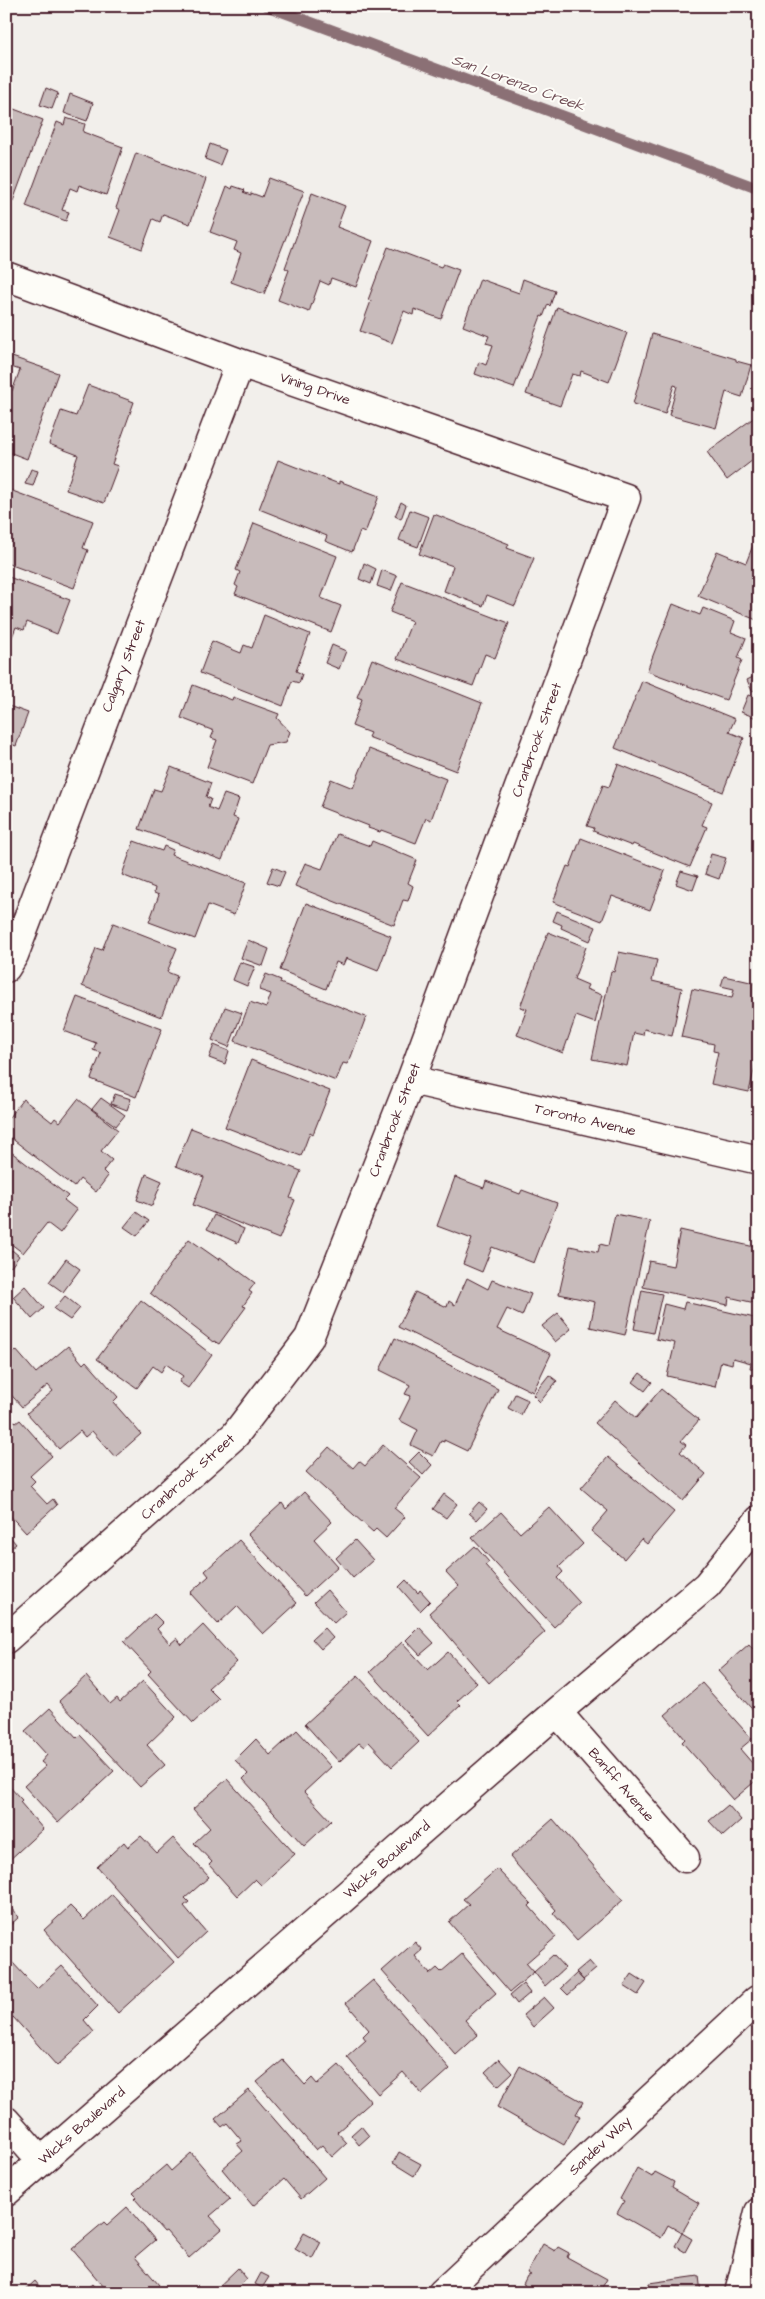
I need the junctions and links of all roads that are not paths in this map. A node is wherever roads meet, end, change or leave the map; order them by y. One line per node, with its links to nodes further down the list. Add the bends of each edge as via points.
1 (6, 276): 2 (street, Vining Drive)
2 (240, 363): 3 (street, Vining Drive); 4 (street, Calgary Street)
3 (626, 498): 5 (street, Cranbrook Street)
4 (6, 968)
5 (411, 1080): 6 (street, Toronto Avenue); 8 (street, Cranbrook Street, via 309,1338 235,1435)
6 (759, 1160)
7 (759, 1520): 9 (street, Wicks Boulevard, via 707,1585)
8 (6, 1638)
9 (557, 1712): 10 (street, Banff Avenue); 13 (street, Wicks Boulevard)
10 (685, 1858)
11 (759, 2002): 16 (street, Sandev Way)
12 (6, 2121): 13 (street)
13 (41, 2161): 14 (street, Wicks Boulevard)
14 (6, 2192)
15 (759, 2212): 17 (street)
16 (442, 2293)
17 (739, 2293)

